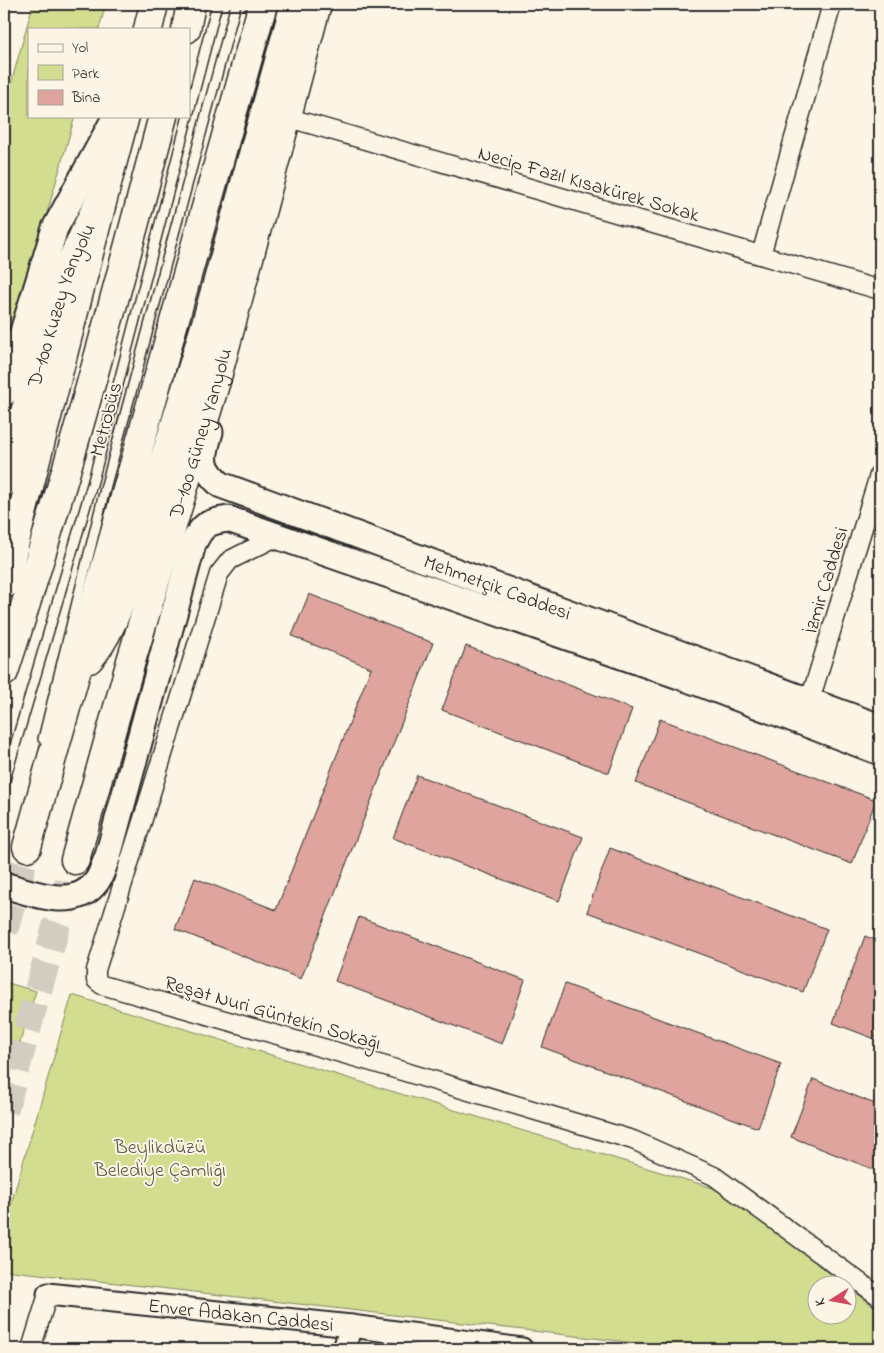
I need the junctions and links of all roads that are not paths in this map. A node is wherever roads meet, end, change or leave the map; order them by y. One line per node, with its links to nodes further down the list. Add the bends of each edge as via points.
1 (154, 4): 9 (main road)
2 (191, 4): 10 (main road)
3 (218, 4): 11 (lane, Metrobüs)
4 (236, 4): 30 (lane, Metrobüs, via 106,485)
5 (263, 4): 27 (main road)
6 (295, 4): 27 (main road, via 207,320 127,584 115,617 99,646)
7 (317, 4): 12 (main road, D-100 Güney Yanyolu)
8 (832, 4): 18 (street)
9 (148, 28)
10 (186, 28)
11 (190, 111)
12 (286, 116): 18 (street, Necip Fazıl Kısakürek Sokak); 20 (main road, D-100 Güney Yanyolu)
13 (115, 118): 21 (main road, via 55,228)
14 (124, 118): 17 (main road)
15 (162, 118): 26 (main road, via 95,372)
16 (188, 118): 32 (lane, Metrobüs, via 93,481)
17 (106, 187): 23 (main road, D-100 Kuzey Yanyolu, via 68,269); 25 (main road)
18 (761, 255): 19 (street, Necip Fazıl Kısakürek Sokak)
19 (880, 290)
20 (216, 381): 28 (main road, Mehmetçik Caddesi, via 218,397 204,457 208,473 221,485); 34 (main road, D-100 Güney Yanyolu)
21 (4, 393)
22 (880, 472): 28 (street, İzmir Caddesi)
23 (4, 482)
24 (266, 532): 28 (main road, Mehmetçik Caddesi, via 688,679); 35 (main road, Mehmetçik Caddesi, via 228,519 212,521 200,529 193,544 108,856 98,880 90,889 60,899); 37 (street, Reşat Nuri Güntekin Sokağı, via 230,560 219,574 96,970 96,980 102,985 632,1140 714,1176)
25 (4, 584)
26 (4, 672)
27 (76, 673): 33 (main road)
28 (806, 711): 29 (main road, Mehmetçik Caddesi); 31 (main road, Mehmetçik Caddesi)
29 (880, 727)
30 (40, 751)
31 (880, 752)
32 (4, 783)
33 (27, 848)
34 (75, 860)
35 (4, 885)
36 (48, 1294): 38 (street, Enver Adakan Caddesi); 39 (street)
37 (880, 1297)
38 (351, 1326): 40 (street); 41 (street, Enver Adakan Caddesi)
39 (31, 1349)
40 (344, 1349)
41 (522, 1349)

